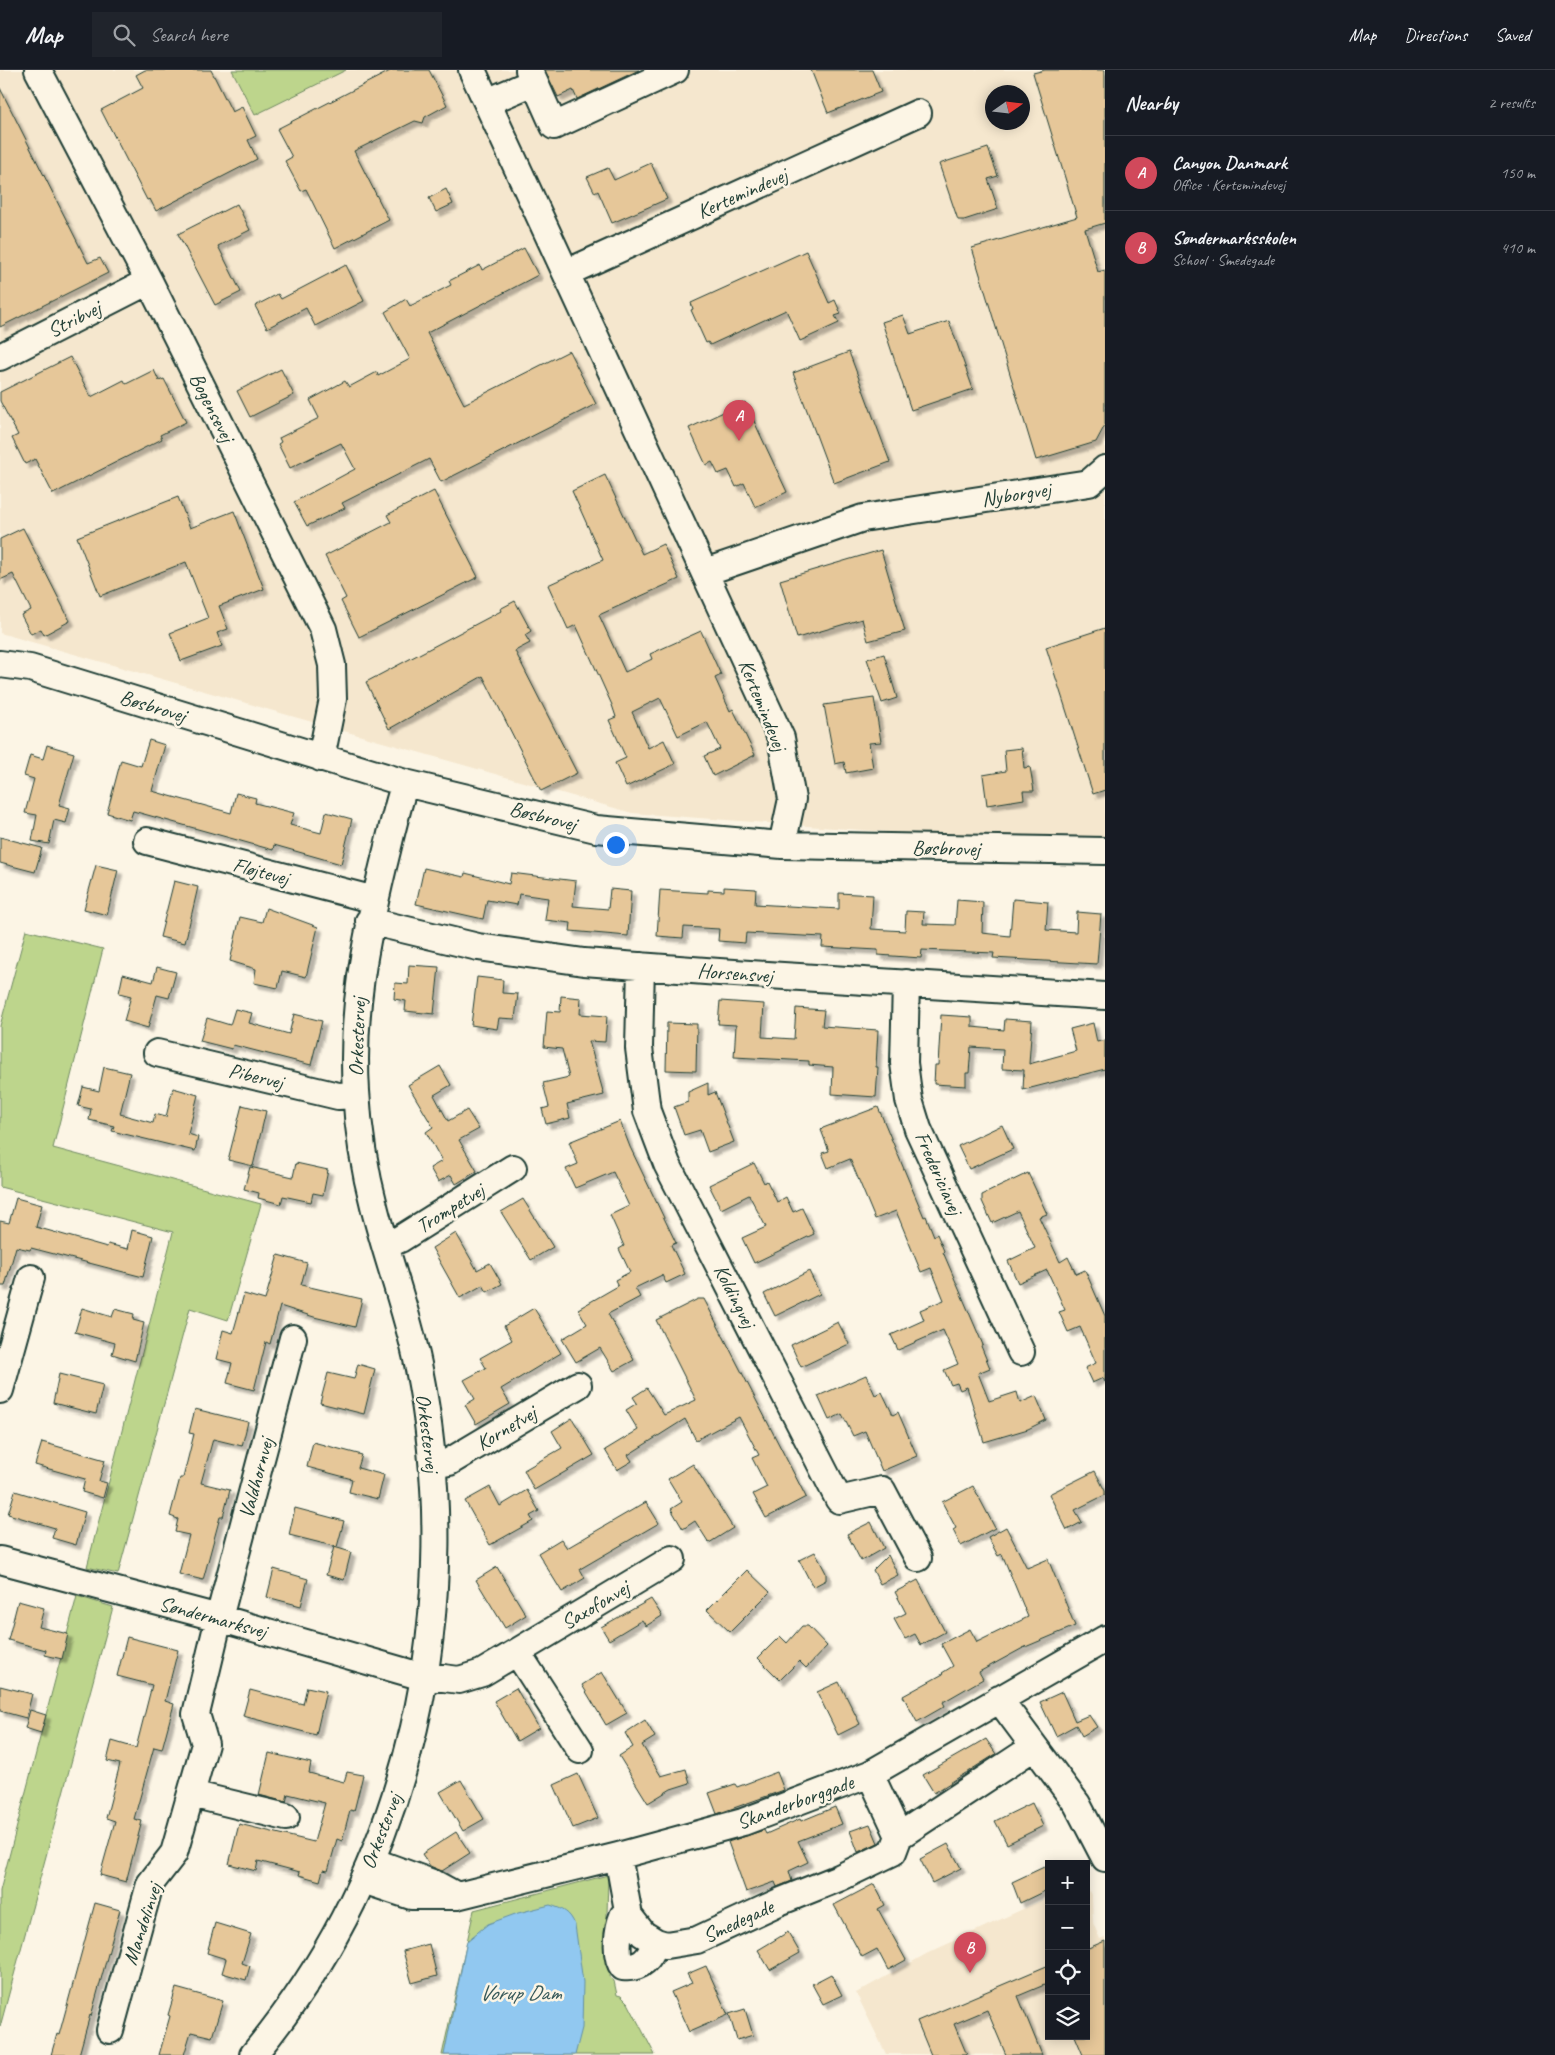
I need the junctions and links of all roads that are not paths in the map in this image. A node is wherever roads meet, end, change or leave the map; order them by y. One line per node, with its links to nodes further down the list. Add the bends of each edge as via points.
1 (38, 70): 8 (street, Bogensevej)
2 (472, 70): 5 (street, Kertemindevej)
3 (676, 70): 4 (street, via 554,126)
4 (531, 76): 5 (street)
5 (487, 102): 7 (street, Kertemindevej)
6 (918, 113): 7 (street, Kertemindevej)
7 (566, 273): 11 (street, Kertemindevej)
8 (149, 281): 9 (street, Stribvej); 13 (street, Bogensevej, via 323,629 332,665 333,699)
9 (0, 357)
10 (1105, 469): 11 (street, Nyborgvej, via 1089,483 863,518)
11 (705, 572): 16 (street, Kertemindevej, via 781,738 792,799)
12 (0, 664): 13 (street, Bøsbrovej, via 30,668)
13 (322, 758): 14 (street, Bøsbrovej)
14 (404, 783): 16 (street, Bøsbrovej, via 596,829); 18 (street, Orkestervej)
15 (147, 841): 18 (street, Fløjtevej)
16 (782, 845): 17 (street, Bøsbrovej)
17 (1105, 851)
18 (372, 911): 19 (street, Horsensvej, via 478,947 584,962); 23 (street, Orkestervej, via 357,1005)
19 (641, 966): 20 (street, Horsensvej); 32 (street, Koldingvej, via 640,1048 647,1112 667,1164 839,1500 882,1490)
20 (906, 983): 21 (street, Horsensvej); 28 (street, Fredericiavej, via 904,1063 909,1100 918,1129)
21 (1105, 996)
22 (157, 1053): 23 (street, Pibervej, via 338,1096)
23 (356, 1094): 25 (street, Orkestervej, via 369,1182)
24 (513, 1168): 25 (street, Trompetvej)
25 (385, 1246): 31 (street, Orkestervej, via 410,1327)
26 (31, 1278): 30 (street)
27 (293, 1338): 35 (street, Valdhornvej)
28 (1020, 1352)
29 (578, 1385): 31 (street, Kornetvej, via 449,1462)
30 (0, 1390)
31 (433, 1464): 38 (street, Orkestervej, via 435,1559)
32 (918, 1558)
33 (672, 1559): 37 (street, Saxofonvej)
34 (0, 1560): 35 (street, Søndermarksvej)
35 (219, 1618): 38 (street, Søndermarksvej); 43 (street, Mandolinvej, via 196,1714 205,1744)
36 (1105, 1639): 39 (street, Skanderborggade)
37 (518, 1652): 38 (street, Saxofonvej, via 482,1673 458,1680); 41 (street)
38 (425, 1676): 48 (street, Orkestervej, via 407,1758)
39 (999, 1699): 40 (street); 42 (street, Skanderborggade)
40 (1034, 1747): 45 (street, Smedegade); 47 (street, via 1077,1804)
41 (580, 1750)
42 (870, 1774): 45 (street); 46 (street, Skanderborggade, via 743,1822)
43 (191, 1794): 44 (street); 51 (street, Mandolinvej, via 174,1853 150,1884)
44 (286, 1817)
45 (899, 1836): 50 (street, Smedegade, via 893,1852 698,1940 666,1945)
46 (618, 1856): 48 (street, Skanderborggade, via 457,1896 435,1884 383,1865); 49 (street)
47 (1105, 1858)
48 (368, 1868): 52 (street, Orkestervej, via 322,1956)
49 (627, 1913): 50 (street, via 643,1934); 50 (street, via 620,1921 619,1957 623,1966 643,1963)
50 (656, 1942)
51 (110, 2030)
52 (254, 2055)

